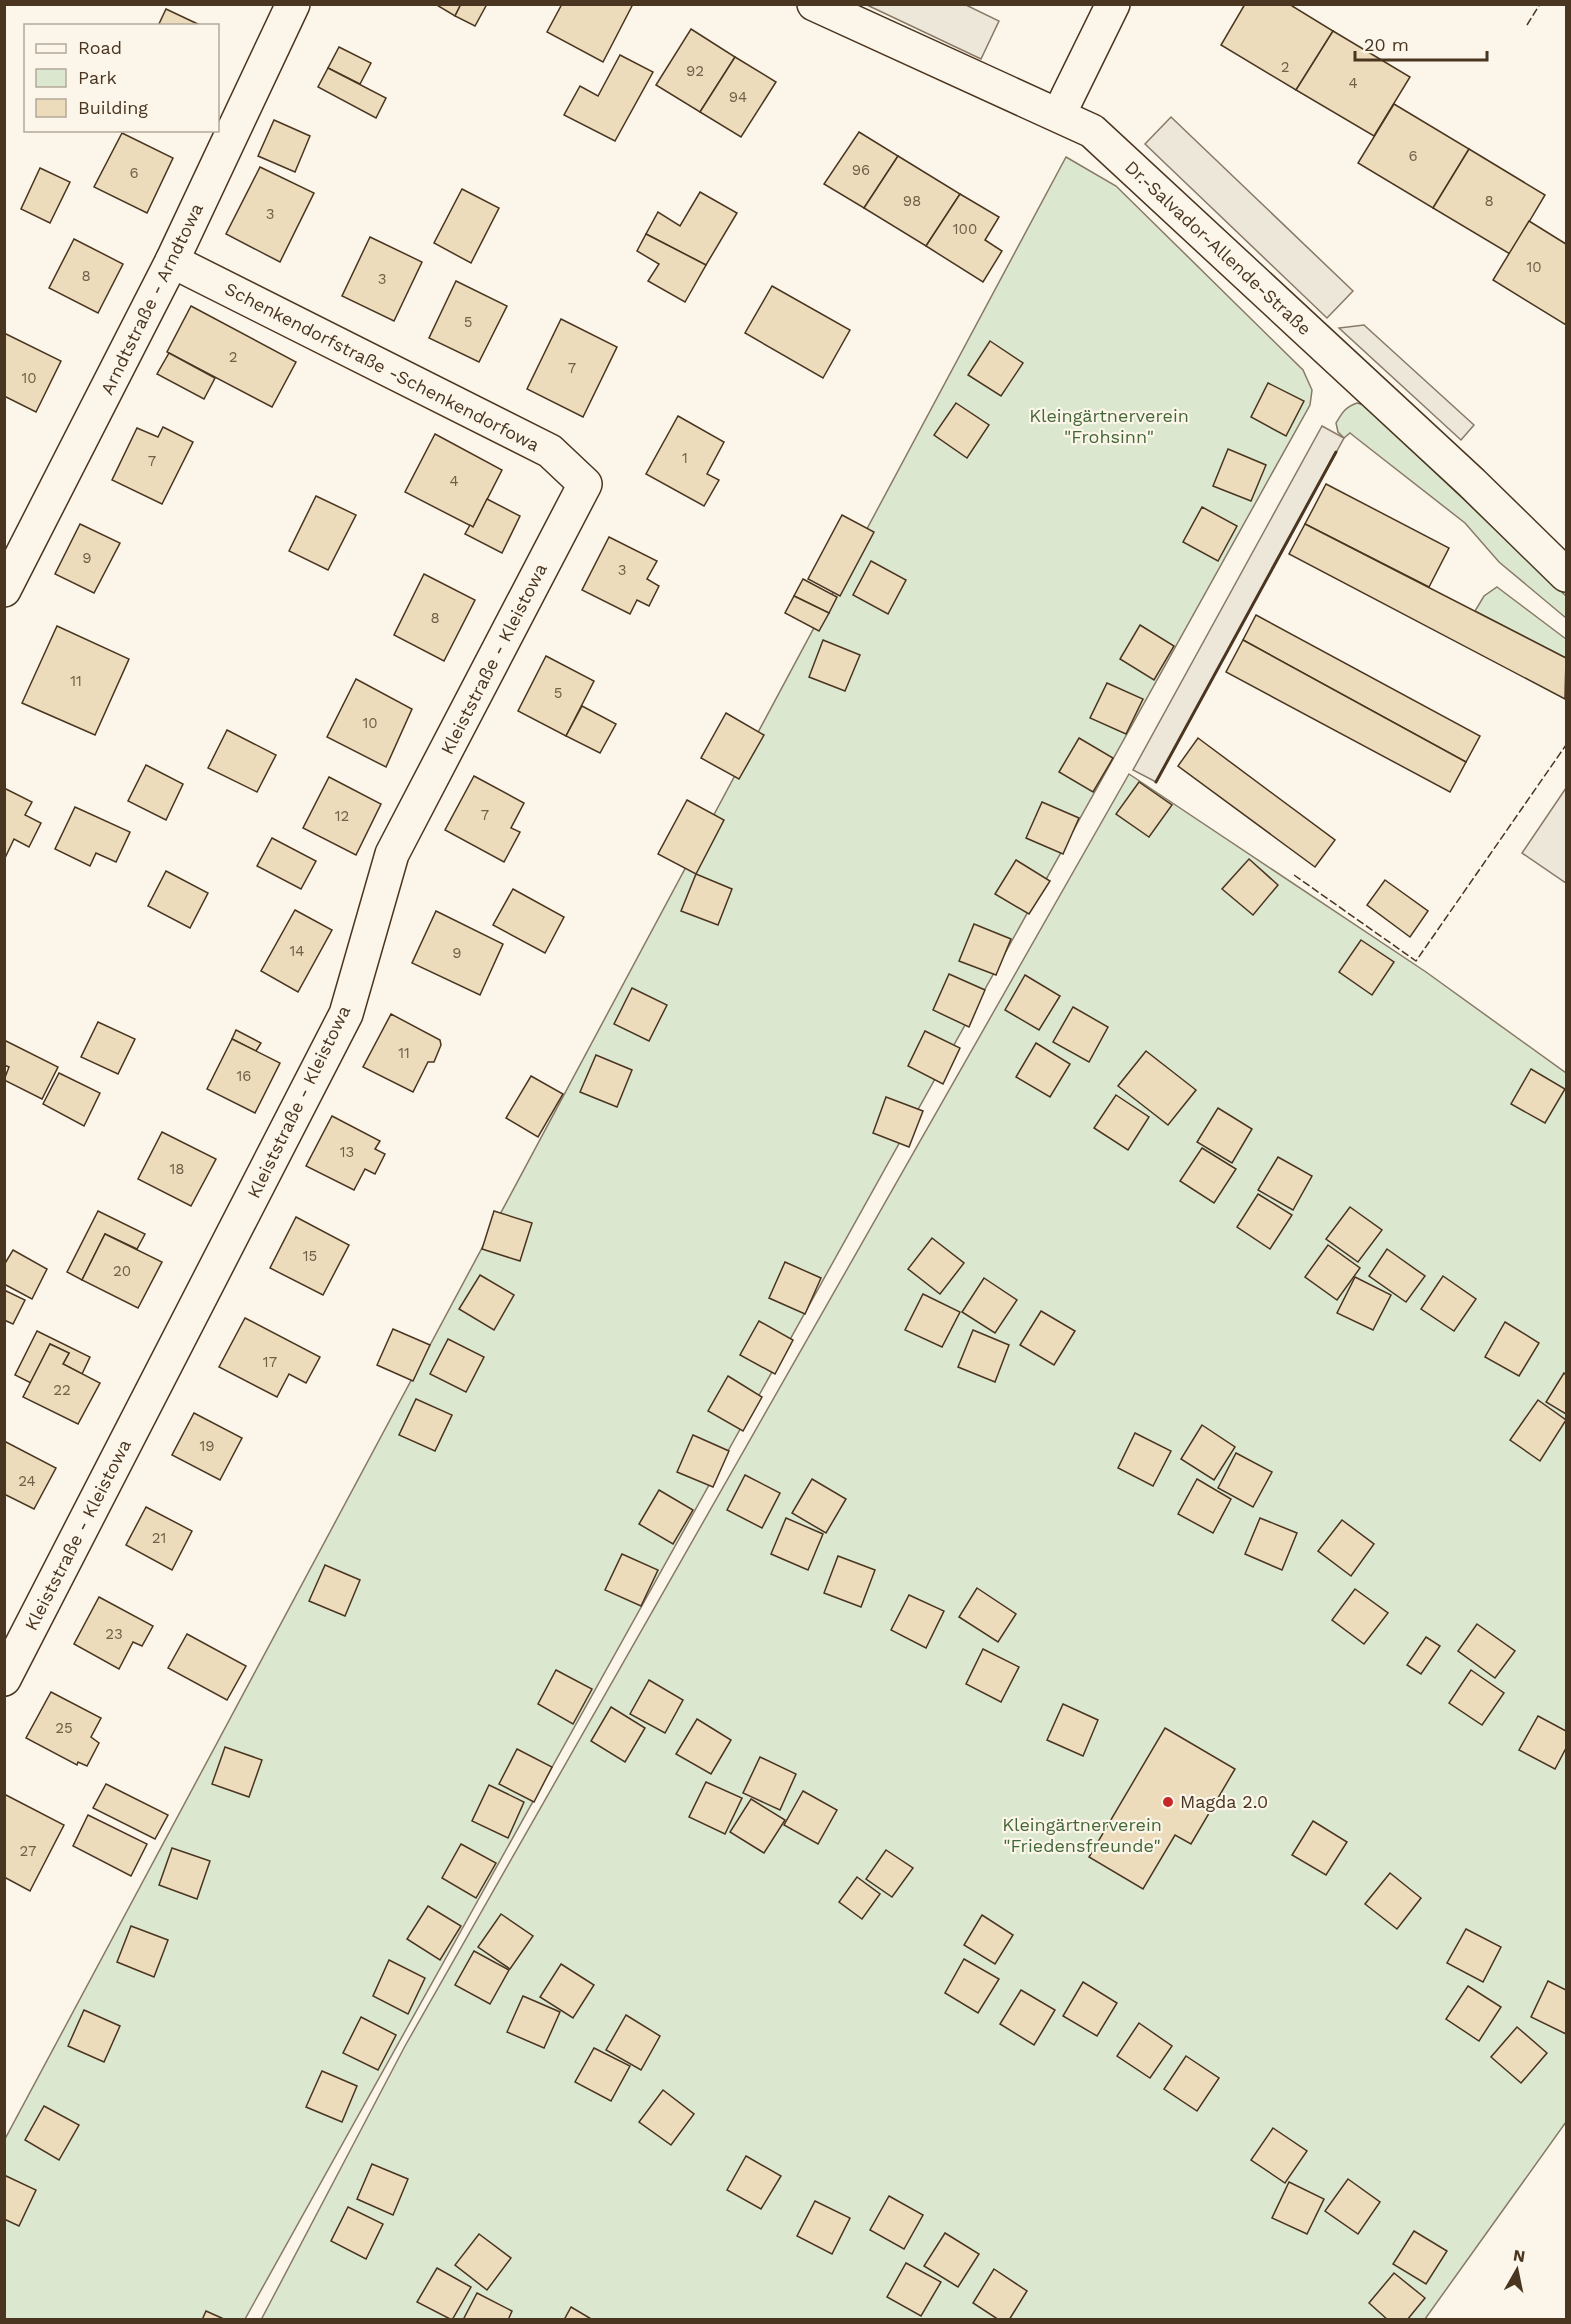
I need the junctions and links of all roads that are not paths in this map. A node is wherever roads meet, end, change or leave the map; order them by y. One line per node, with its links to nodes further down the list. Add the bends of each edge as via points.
1 (293, 4): 5 (street, Arndtstraße - Arndtowa)
2 (814, 4): 4 (street, Dr.-Salvador-Allende-Straße)
3 (1113, 4): 4 (street)
4 (1059, 114): 7 (street, Dr.-Salvador-Allende-Straße, via 1092,131)
5 (172, 261): 6 (street, Schenkendorfstraße -Schenkendorfowa, via 550,452); 8 (street, Arndtstraße - Arndtowa)
6 (585, 484): 9 (street, Kleiststraße - Kleistowa, via 392,854 346,1014)
7 (1566, 575)
8 (4, 590)
9 (4, 1679)

